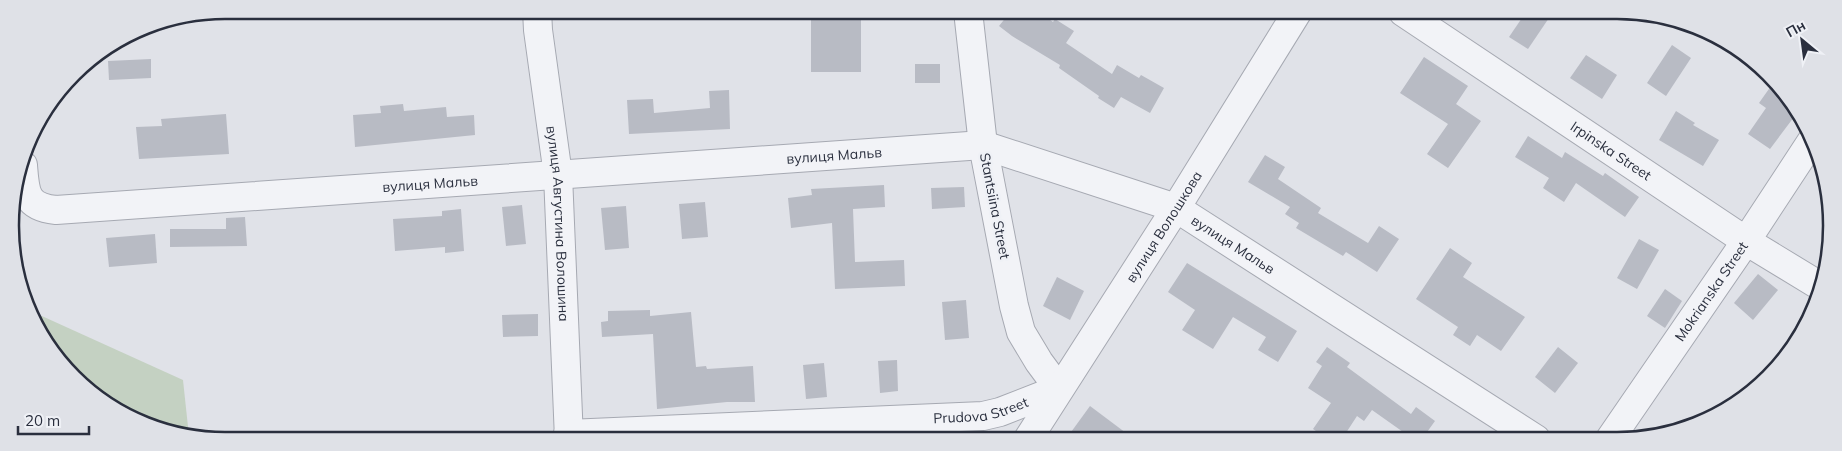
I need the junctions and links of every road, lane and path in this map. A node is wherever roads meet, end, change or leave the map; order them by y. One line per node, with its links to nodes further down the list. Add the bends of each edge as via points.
1 (537, 19): 7 (street, вулиця Августина Волошина)
2 (969, 19): 5 (street, Stantsiina Street)
3 (1293, 19): 9 (street, вулиця Волошкова)
4 (1414, 19): 10 (street, Irpinska Street)
5 (983, 145): 7 (street, вулиця Мальв); 9 (street, вулиця Мальв); 12 (street, Stantsiina Street, via 1021,332)
6 (1808, 146): 10 (street, Mokrianska Street)
7 (558, 175): 8 (street, вулиця Мальв, via 56,210 42,209 34,204 27,196); 13 (street, вулиця Августина Волошина)
8 (25, 178)
9 (1176, 208): 12 (street, вулиця Волошкова); 16 (street, вулиця Мальв)
10 (1746, 241): 11 (street, Irpinska Street); 17 (street, Mokrianska Street)
11 (1815, 283)
12 (1059, 389): 14 (street, Prudova Street, via 983,416); 15 (street, вулиця Волошкова)
13 (569, 432)
14 (668, 432)
15 (1032, 432)
16 (1525, 432)
17 (1615, 432)

